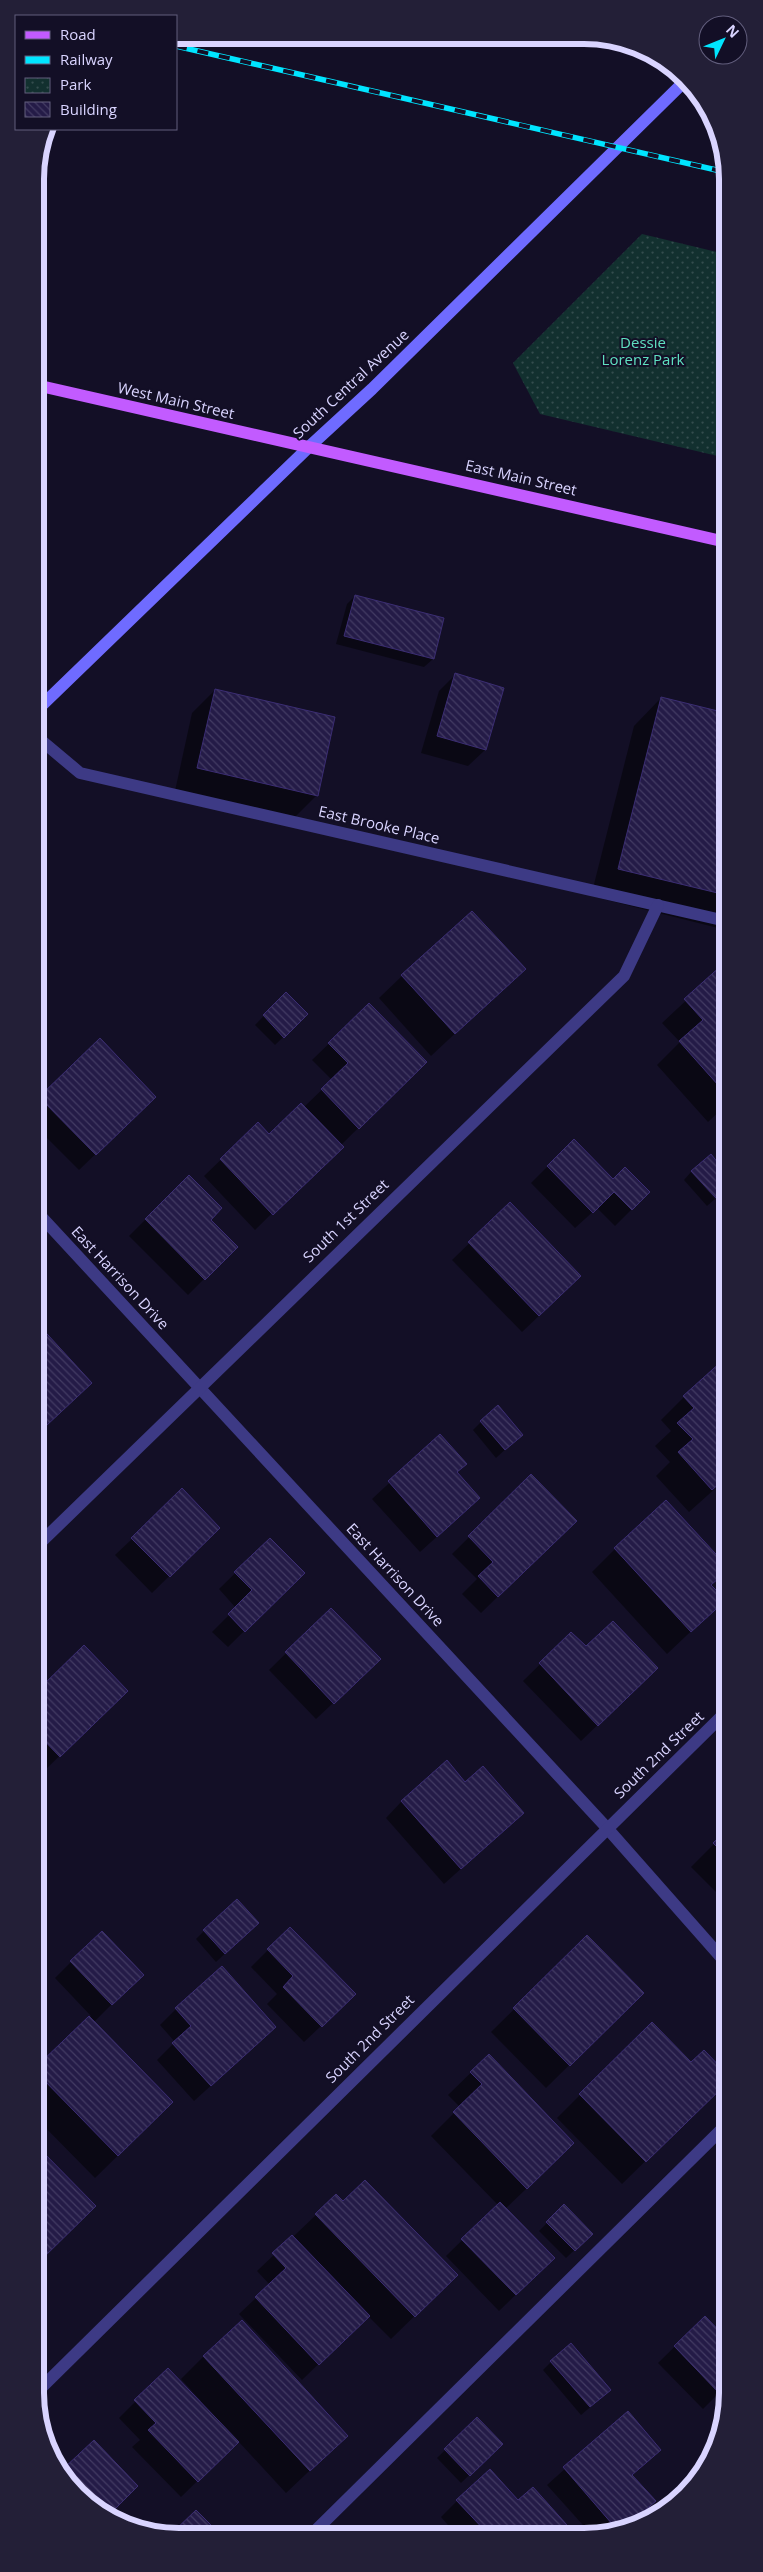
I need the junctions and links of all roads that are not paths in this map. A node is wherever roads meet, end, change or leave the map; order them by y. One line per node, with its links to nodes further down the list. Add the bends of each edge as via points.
1 (681, 85): 3 (street, South Central Avenue, via 386,376)
2 (44, 387): 3 (main road, West Main Street, via 234,432)
3 (310, 446): 4 (main road, East Main Street); 5 (street, South Central Avenue)
4 (719, 540)
5 (44, 703)
6 (44, 743): 7 (street, East Brooke Place, via 80,773)
7 (658, 906): 8 (street, East Brooke Place); 10 (street, South 1st Street, via 624,976)
8 (719, 919)
9 (44, 1220): 10 (street, East Harrison Drive)
10 (198, 1387): 11 (street, South 1st Street); 13 (street, East Harrison Drive)
11 (44, 1539)
12 (719, 1719): 13 (street, South 2nd Street)
13 (607, 1828): 14 (street, East Harrison Drive); 16 (street, South 2nd Street)
14 (719, 1955)
15 (719, 2132): 17 (street)
16 (44, 2385)
17 (318, 2528)

